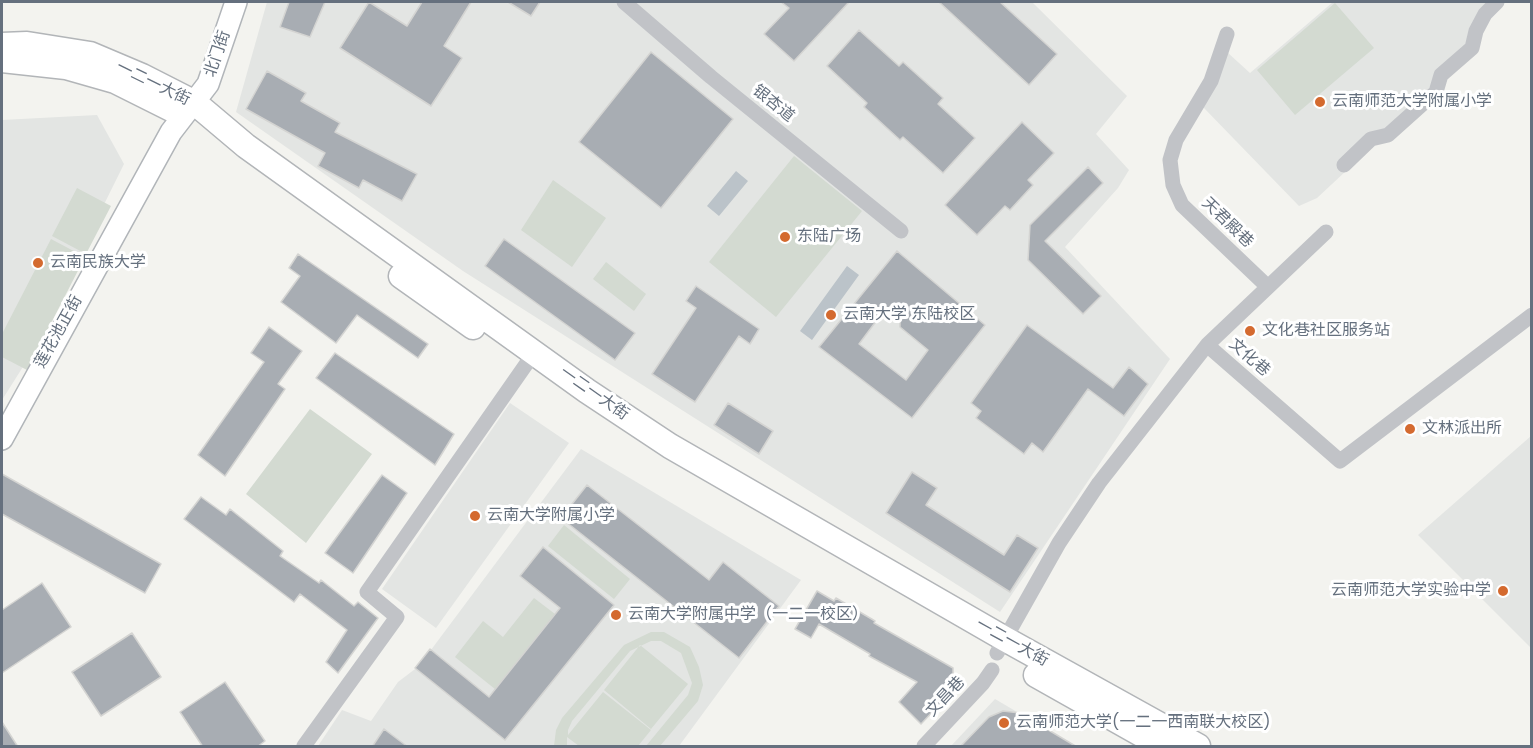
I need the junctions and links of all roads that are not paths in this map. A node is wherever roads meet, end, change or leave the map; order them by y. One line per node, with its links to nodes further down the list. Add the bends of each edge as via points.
1 (236, 2): 7 (main road, 北门街, via 208,84)
2 (624, 2): 9 (street, 银杏道)
3 (1497, 2): 8 (street, via 1485,14 1472,48 1441,75 1436,92 1388,135 1371,139)
4 (1227, 34): 11 (street, 天君殿巷, via 1211,81 1176,140 1170,160 1173,185 1182,205)
5 (2, 45): 7 (main road, 一二一大街, via 27,44 90,54 142,76)
6 (2, 60): 7 (main road, 一二一大街, via 66,67)
7 (189, 110): 14 (main road, 一二一大街, via 440,305); 15 (main road, 莲花池正街, via 165,142); 16 (main road, 一二一大街, via 246,146 587,391)
8 (1344, 165)
9 (900, 231)
10 (1326, 232): 11 (street)
11 (1268, 287): 13 (street)
12 (1532, 315): 13 (street, 文化巷, via 1340,461)
13 (1207, 345): 16 (street, 文化巷, via 1099,483 1059,543)
14 (527, 363): 16 (main road, 一二一大街, via 661,457); 17 (street, via 367,592 397,617)
15 (2, 439)
16 (998, 654): 18 (street, 文昌巷, via 982,684); 19 (main road, 一二一大街); 20 (main road, 一二一大街)
17 (304, 747)
18 (924, 747)
19 (1162, 747)
20 (1198, 747)

